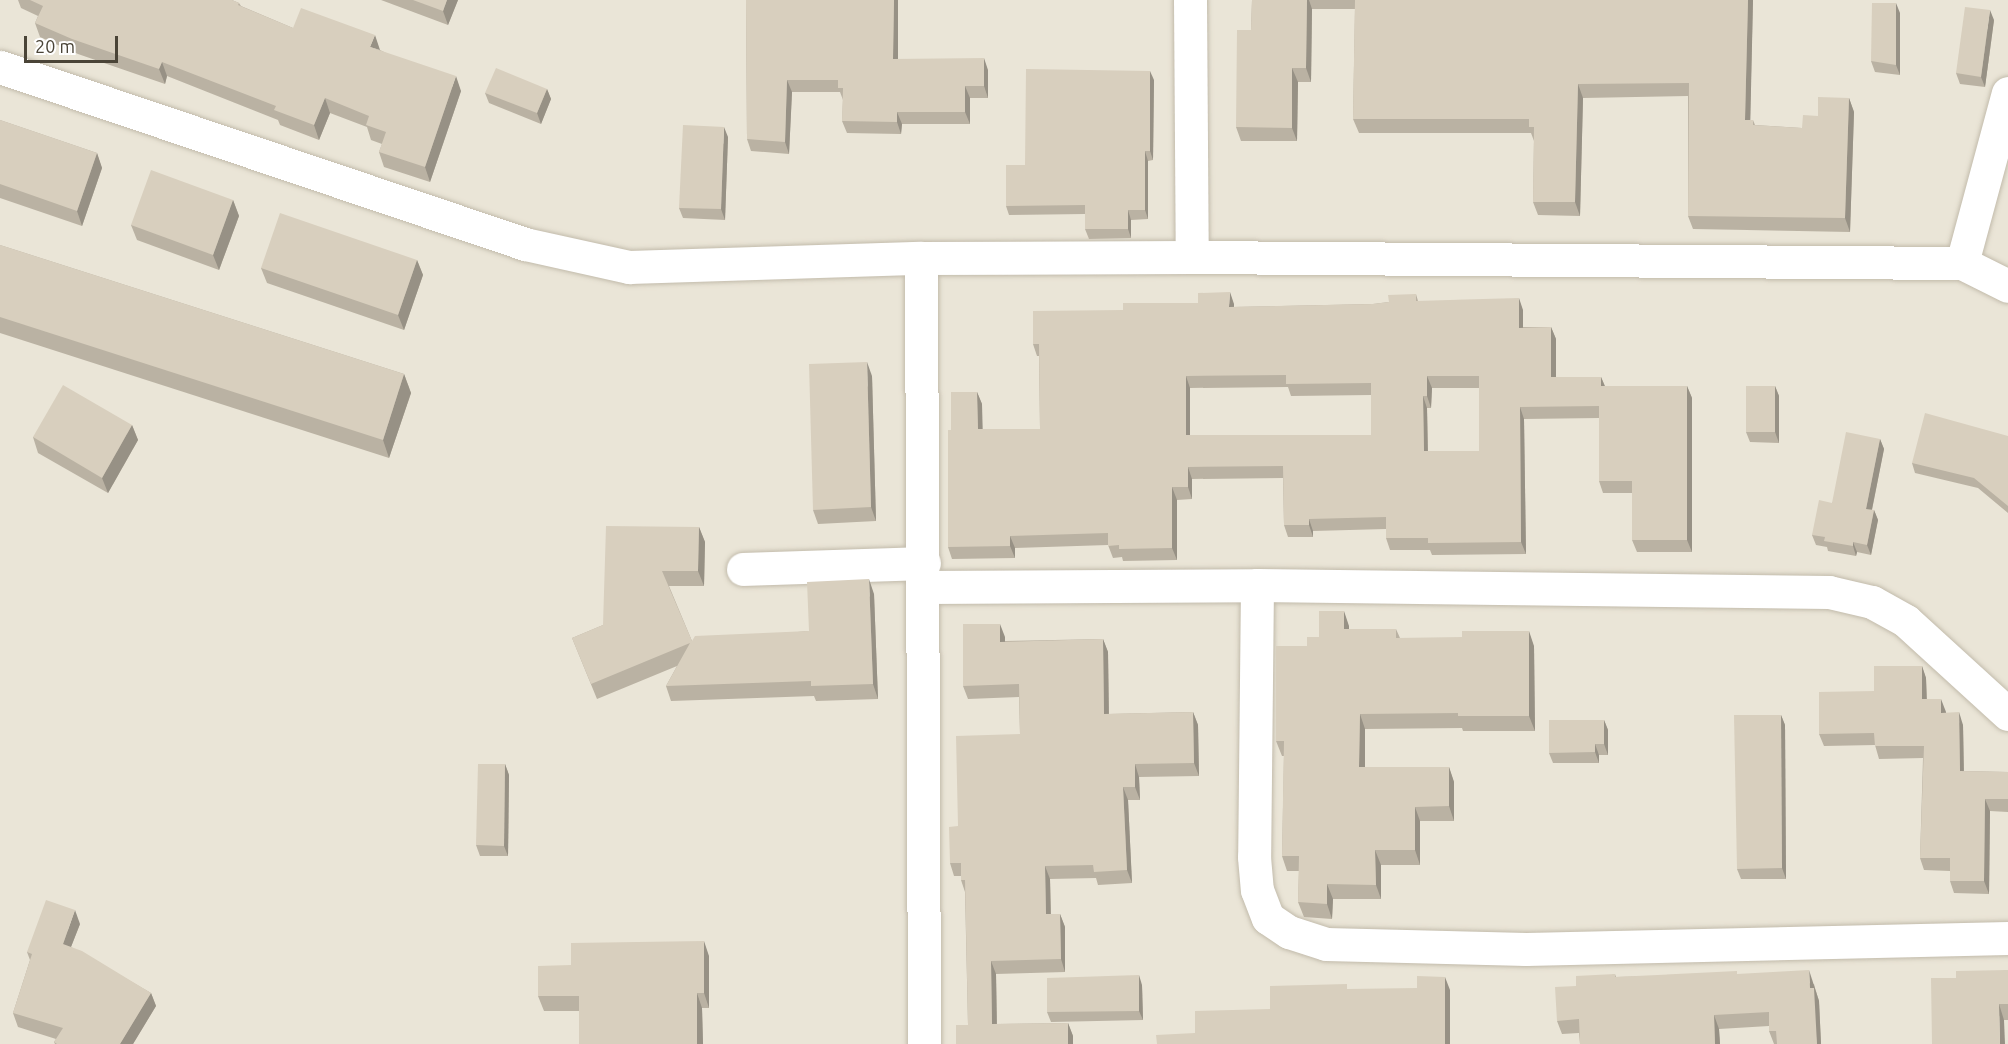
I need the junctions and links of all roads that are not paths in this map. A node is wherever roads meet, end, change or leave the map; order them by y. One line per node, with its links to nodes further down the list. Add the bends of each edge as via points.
1 (1190, 0): 4 (street)
2 (0, 67): 5 (street, via 525,244 597,262 629,267)
3 (2008, 93): 6 (street)
4 (1192, 257): 5 (street); 6 (street)
5 (921, 258): 9 (street)
6 (1962, 263): 7 (street)
7 (2008, 286)
8 (743, 569): 9 (street)
9 (924, 575): 10 (street); 13 (street)
10 (1257, 585): 11 (street, via 1829,592 1872,602 1906,621); 12 (street, via 1254,857 1257,890 1268,918 1289,932 1326,944 1526,950)
11 (2008, 714)
12 (2008, 938)
13 (924, 1044)

